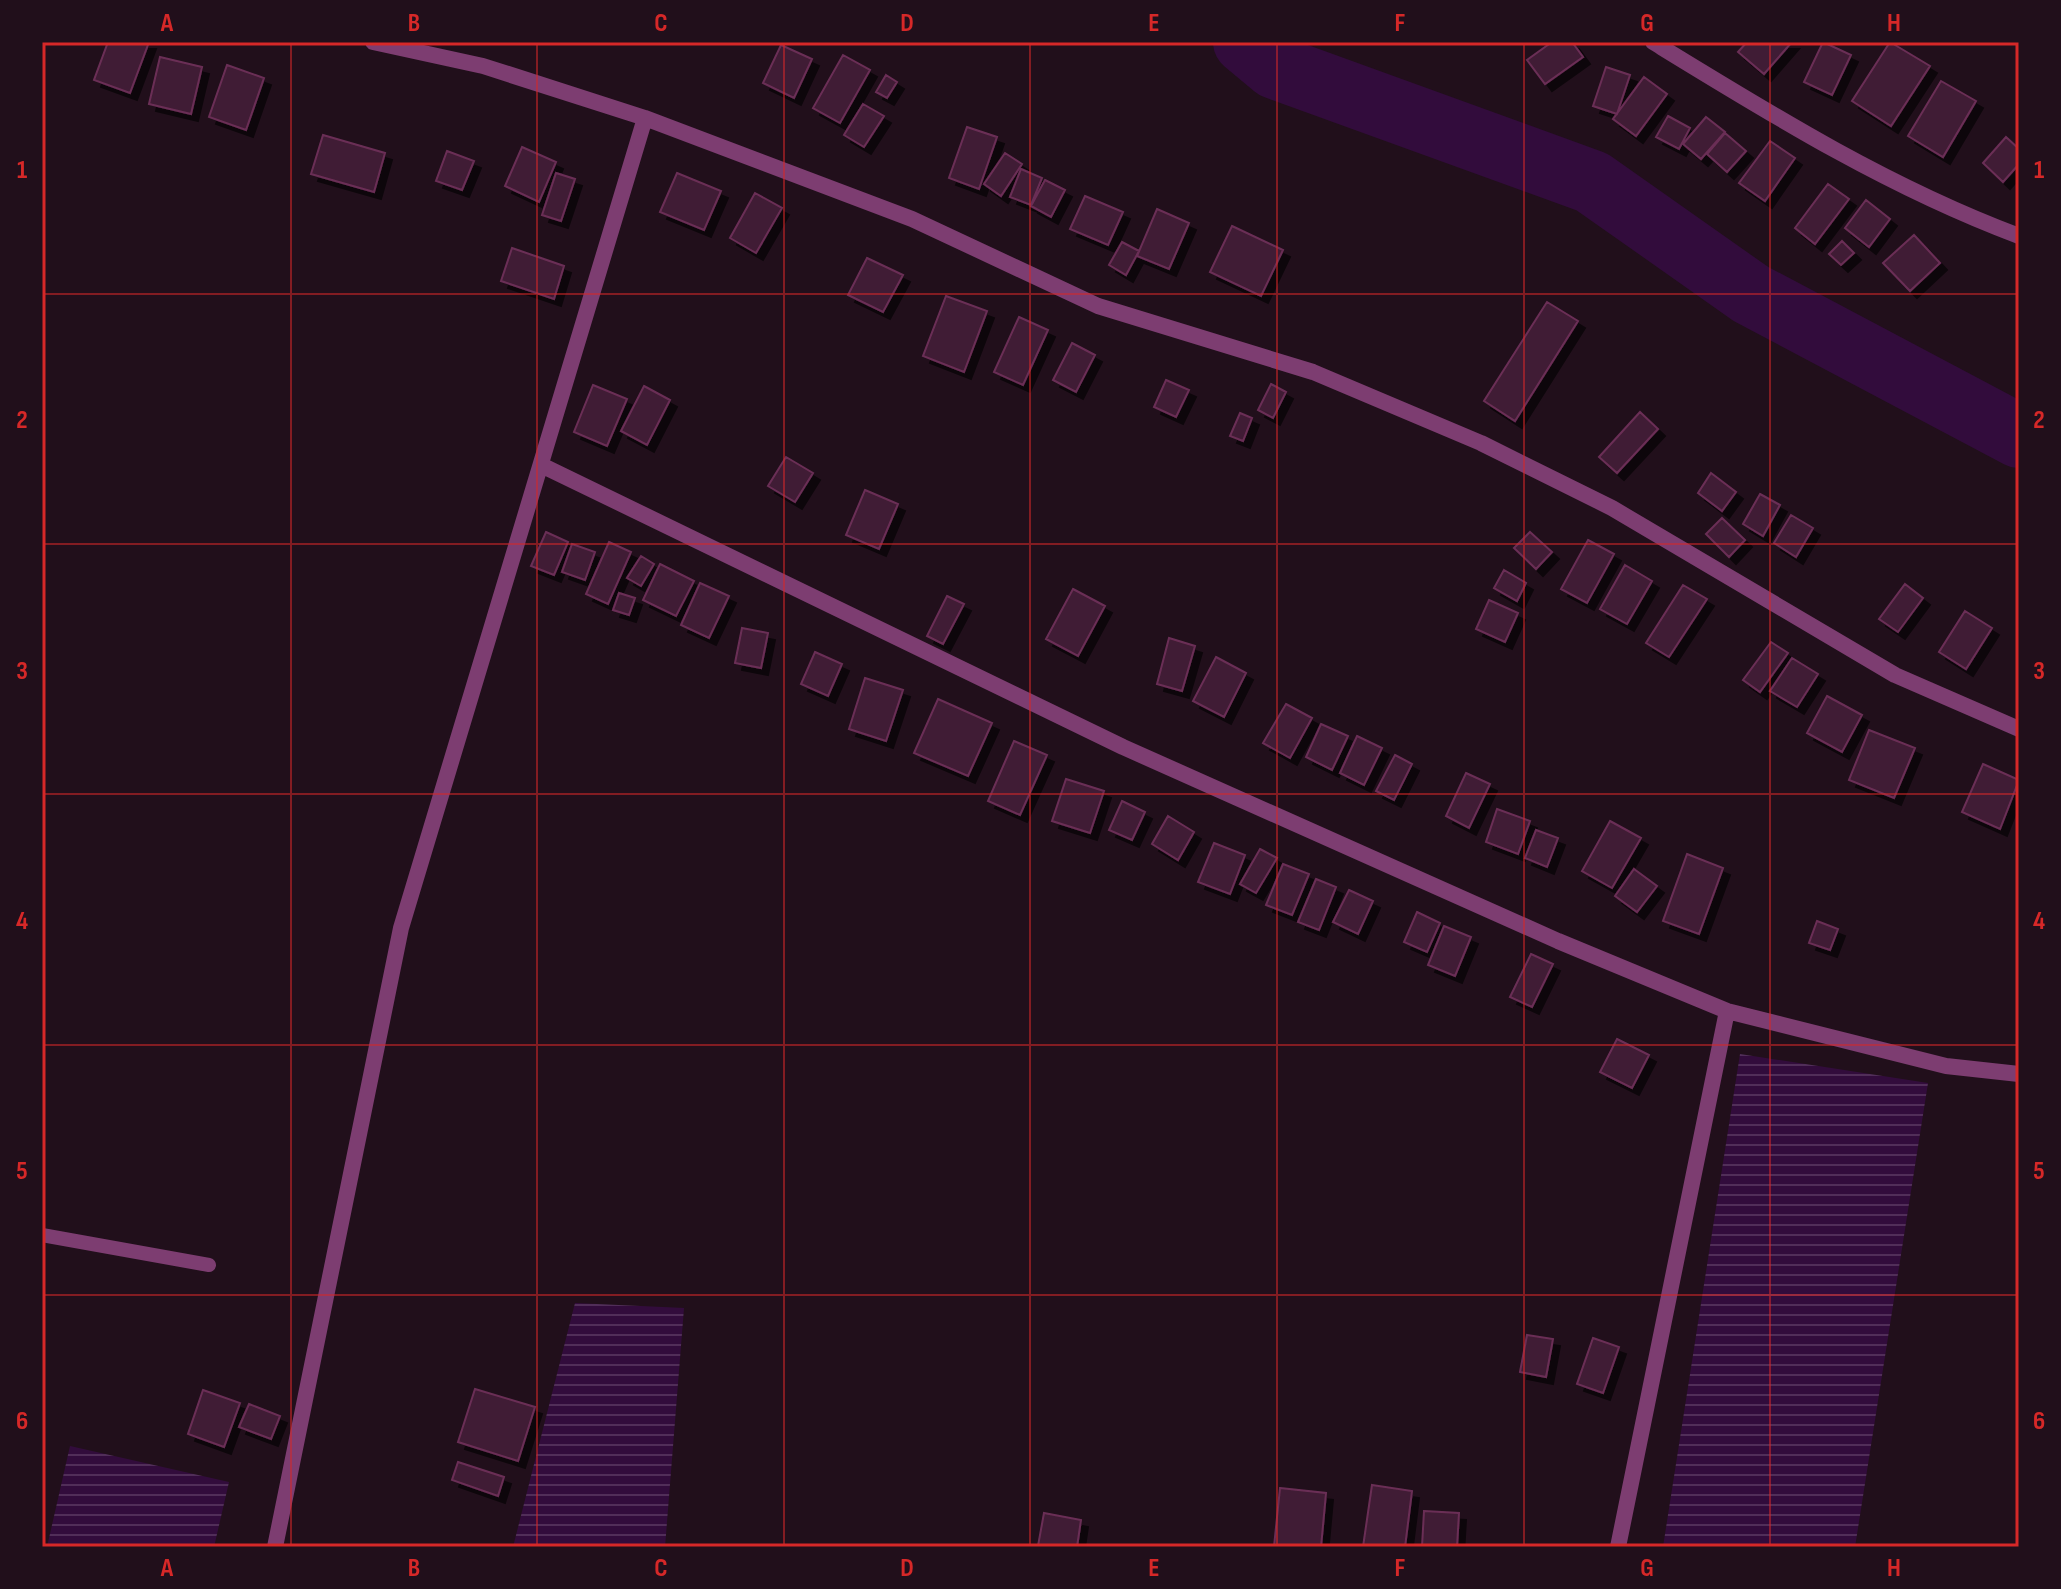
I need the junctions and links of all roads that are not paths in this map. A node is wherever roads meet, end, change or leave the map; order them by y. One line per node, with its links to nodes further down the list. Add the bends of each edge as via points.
1 (373, 42): 3 (street, via 483,66)
2 (1653, 42): 4 (street, via 1823,146 1945,209)
3 (645, 118): 5 (street); 6 (street, via 912,219 1098,306 1313,372 1481,443 1612,508 1895,675)
4 (2019, 236)
5 (541, 465): 7 (street, via 1123,747); 11 (street, via 401,928)
6 (2019, 729)
7 (1727, 1011): 8 (street, via 1946,1066); 12 (street)
8 (2019, 1074)
9 (42, 1235): 10 (lane)
10 (209, 1265)
11 (275, 1547)
12 (1618, 1547)

